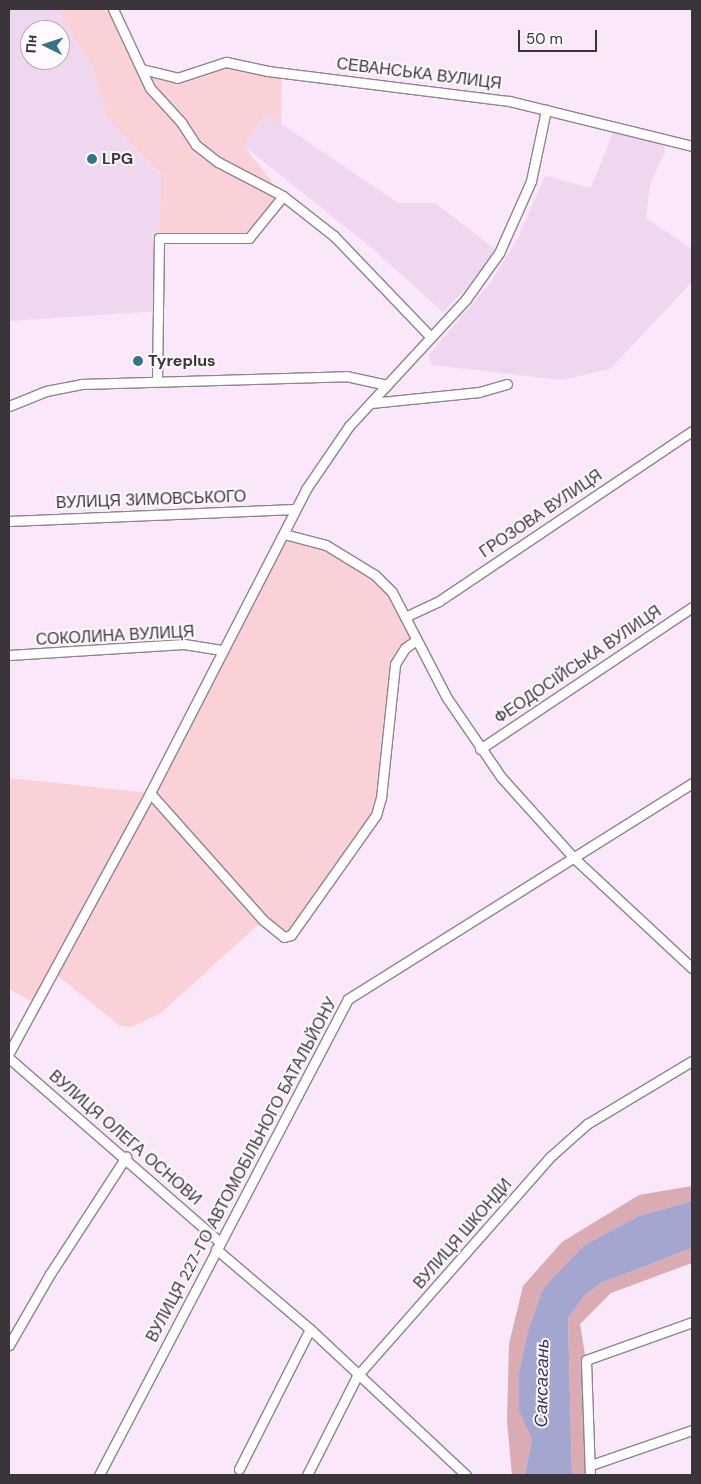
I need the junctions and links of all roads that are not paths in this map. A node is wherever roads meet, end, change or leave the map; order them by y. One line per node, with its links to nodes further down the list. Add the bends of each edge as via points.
1 (113, 9): 2 (street)
2 (142, 68): 3 (street, СЕВАНСЬКА ВУЛИЦЯ, via 177,78 226,62 268,71 522,103); 5 (street, via 150,88 181,122 196,145 218,162)
3 (546, 110): 4 (street, СЕВАНСЬКА ВУЛИЦЯ); 6 (street, via 531,181 511,230 466,299)
4 (692, 146)
5 (283, 196): 6 (street, via 354,254); 7 (street, via 249,238 159,238)
6 (431, 337): 9 (street)
7 (157, 381): 9 (street, via 346,376); 11 (street, via 82,384 46,391)
8 (507, 384): 10 (street, via 478,392)
9 (387, 385): 10 (street)
10 (371, 403): 13 (street, via 325,458)
11 (9, 406)
12 (692, 431): 17 (street, ГРОЗОВА ВУЛИЦЯ, via 439,601)
13 (295, 509): 14 (street, ВУЛИЦЯ ЗИМОВСЬКОГО); 15 (street)
14 (9, 521)
15 (284, 534): 17 (street, via 326,544 375,575 392,592); 19 (street)
16 (692, 607): 21 (street, ФЕОДОСІЙСЬКА ВУЛИЦЯ)
17 (404, 617): 18 (street)
18 (415, 641): 21 (street); 23 (street, via 405,648 395,664 381,798 376,815 291,935 284,937 263,920)
19 (222, 650): 20 (street, СОКОЛИНА ВУЛИЦЯ, via 184,644); 23 (street)
20 (9, 656)
21 (480, 749): 24 (street)
22 (692, 783): 24 (street, ВУЛИЦЯ 227-ГО АВТОМОБІЛЬНОГО БАТАЛЬЙОНУ)
23 (150, 793): 26 (street)
24 (574, 858): 25 (street); 30 (street, ВУЛИЦЯ 227-ГО АВТОМОБІЛЬНОГО БАТАЛЬЙОНУ, via 348,999)
25 (692, 968)
26 (9, 1053)
27 (9, 1058): 29 (street, ВУЛИЦЯ ОЛЕГА ОСНОВИ)
28 (692, 1061): 34 (street, ВУЛИЦЯ ШКОНДИ, via 587,1124 550,1157)
29 (126, 1156): 30 (street, ВУЛИЦЯ ОЛЕГА ОСНОВИ); 33 (street, via 50,1274)
30 (218, 1245): 32 (street, ВУЛИЦЯ ОЛЕГА ОСНОВИ); 38 (street, ВУЛИЦЯ 227-ГО АВТОМОБІЛЬНОГО БАТАЛЬЙОНУ)
31 (692, 1322): 36 (street, via 586,1360)
32 (310, 1329): 34 (street, ВУЛИЦЯ ОЛЕГА ОСНОВИ); 37 (street)
33 (9, 1345)
34 (357, 1376): 39 (street, ВУЛИЦЯ ШКОНДИ); 40 (street, ВУЛИЦЯ ОЛЕГА ОСНОВИ)
35 (692, 1430): 36 (street)
36 (591, 1465): 41 (street)
37 (240, 1469)
38 (99, 1475)
39 (307, 1475)
40 (466, 1475)
41 (590, 1475)

